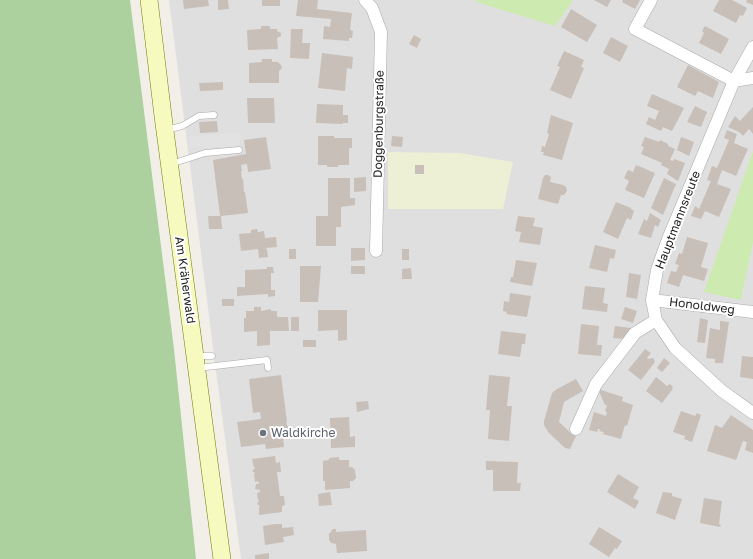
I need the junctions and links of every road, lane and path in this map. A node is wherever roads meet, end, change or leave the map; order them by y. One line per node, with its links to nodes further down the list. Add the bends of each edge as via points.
1 (149, 0): 8 (main road, Am Kräherwald)
2 (365, 0): 11 (street, Doggenburgstraße, via 372,8 381,32)
3 (651, 0): 6 (street, via 635,29)
4 (753, 47): 6 (street, Hauptmannsreute)
5 (753, 78): 6 (street)
6 (734, 81): 12 (street, Hauptmannsreute, via 668,239 657,270)
7 (214, 115): 8 (lane, via 199,116 182,126)
8 (165, 131): 10 (main road, Am Kräherwald)
9 (239, 150): 10 (lane, via 205,153)
10 (169, 164): 15 (main road, Am Kräherwald)
11 (376, 251)
12 (652, 300): 13 (street, Honoldweg); 14 (street, Hauptmannsreute)
13 (753, 312)
14 (656, 320): 17 (street, Hauptmannsreute, via 675,348 722,391); 18 (street, via 635,333 596,384)
15 (201, 360): 16 (lane, via 267,360); 19 (main road, Am Kräherwald)
16 (268, 368)
17 (753, 413)
18 (576, 429)
19 (222, 559)

